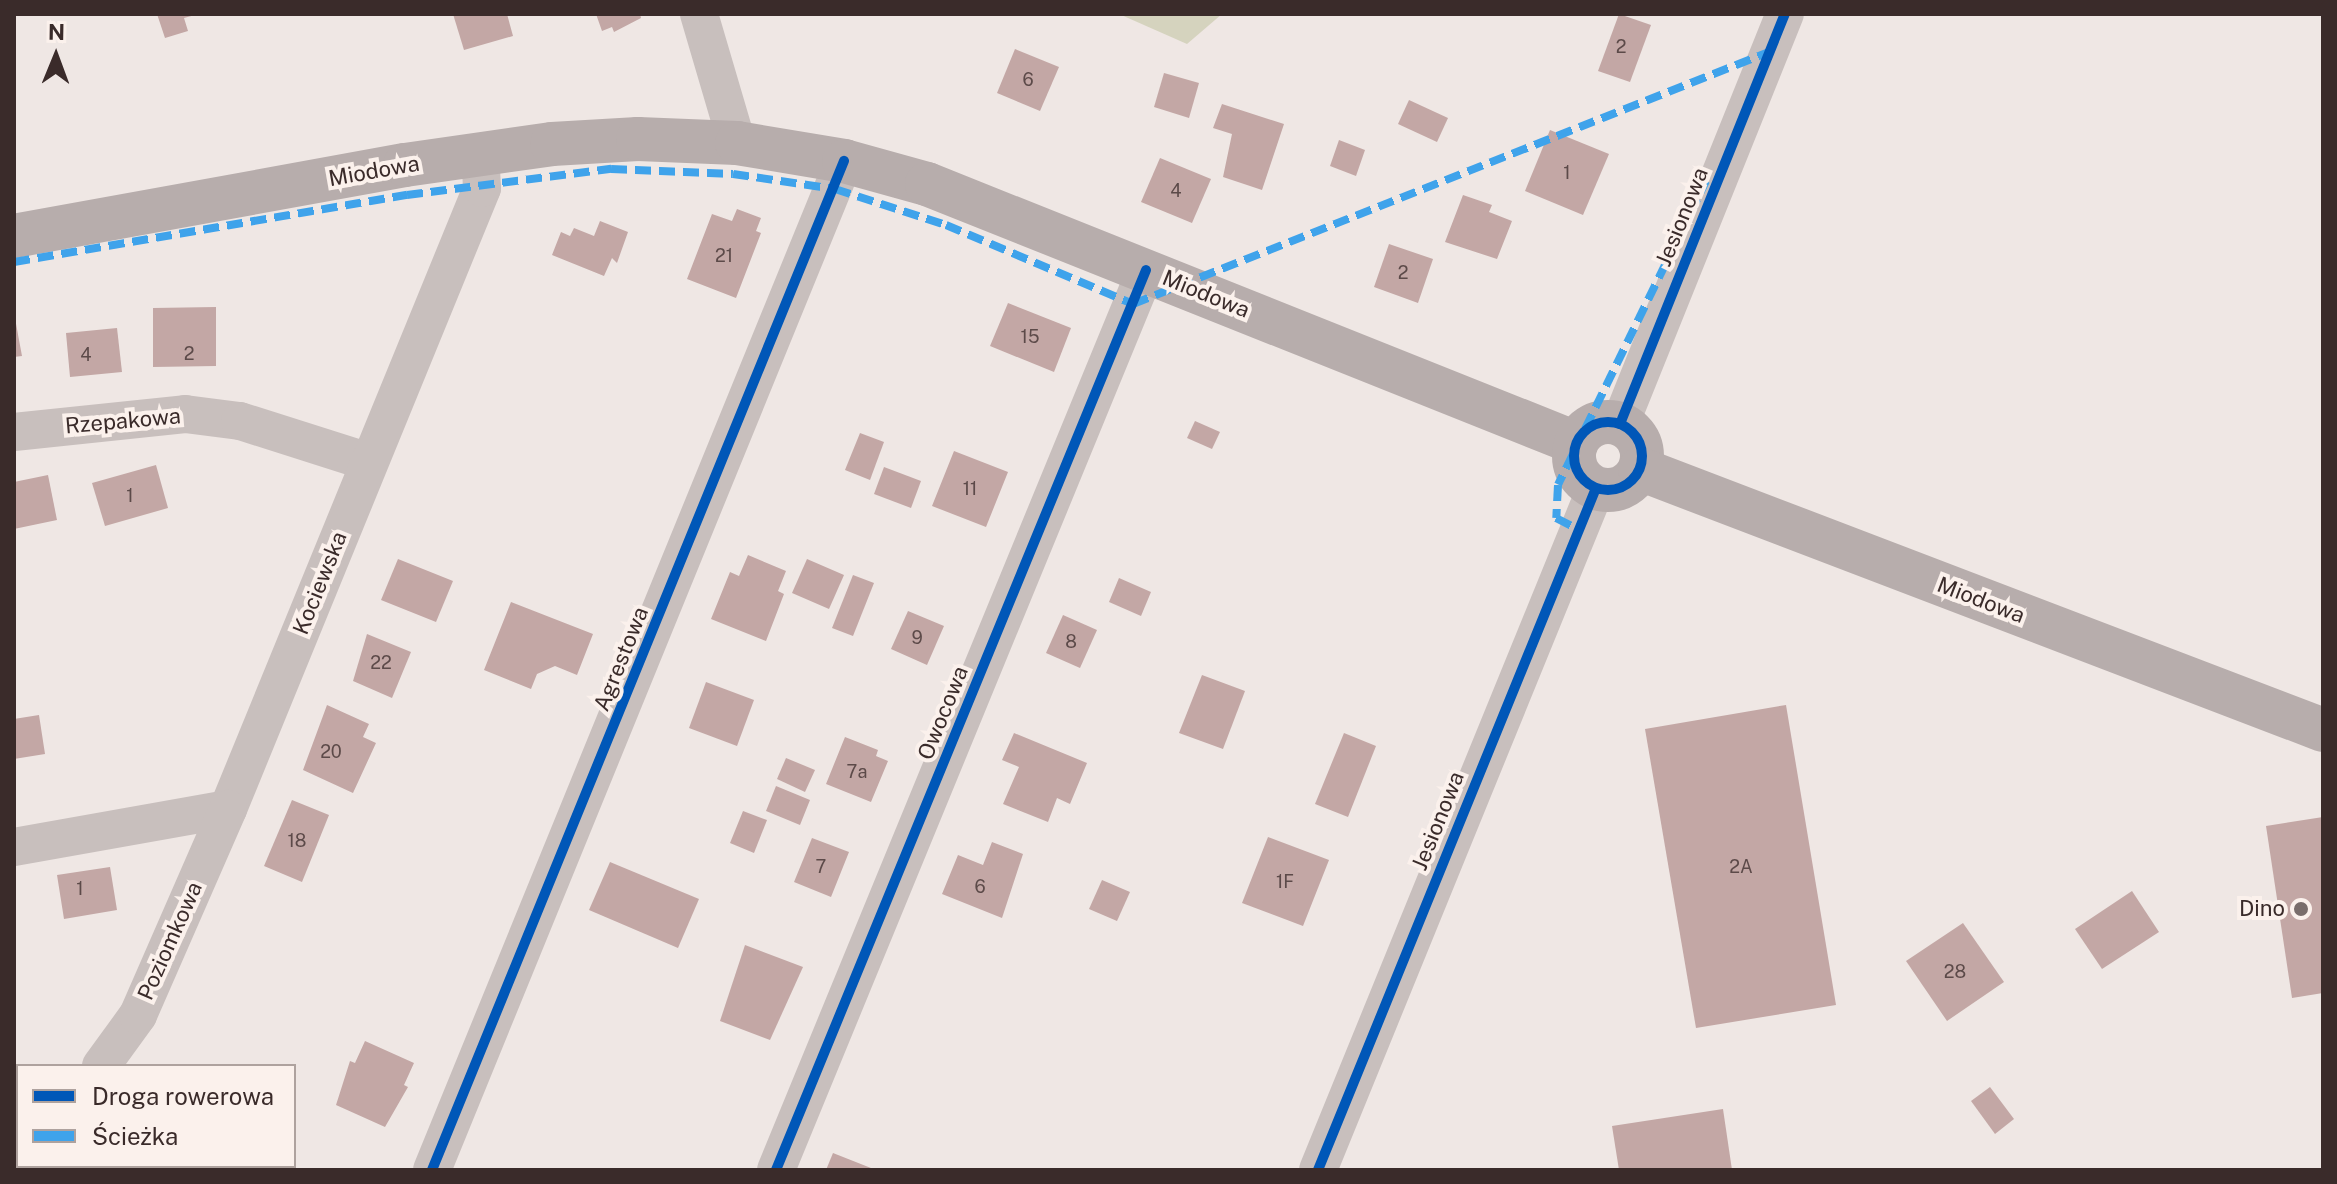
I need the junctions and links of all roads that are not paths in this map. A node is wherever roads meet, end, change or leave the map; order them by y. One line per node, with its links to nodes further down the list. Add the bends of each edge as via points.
1 (699, 14): 3 (street)
2 (1780, 18): 8 (street, Jesionowa)
3 (737, 143): 4 (main road, Miodowa, via 638,139); 5 (main road, Miodowa)
4 (480, 155): 6 (main road, Miodowa); 11 (street, Kociewska, via 482,188)
5 (844, 161): 7 (main road, Miodowa, via 927,184); 18 (street, Agrestowa)
6 (14, 236)
7 (1146, 270): 10 (main road, Miodowa); 19 (street, Owocowa)
8 (1620, 424): 10 (main road, via 1594,424); 12 (main road, via 1640,442)
9 (14, 432): 11 (street, Rzepakowa, via 185,414 240,421)
10 (1576, 443): 13 (main road, via 1576,470)
11 (369, 462): 15 (street, Kociewska)
12 (1640, 469): 13 (main road, via 1622,488); 14 (main road, Miodowa)
13 (1596, 488): 20 (street, Jesionowa)
14 (2323, 730)
15 (228, 809): 16 (street); 17 (street, Poziomkowa, via 138,1015)
16 (14, 847)
17 (102, 1064)
18 (432, 1170)
19 (776, 1170)
20 (1318, 1170)

